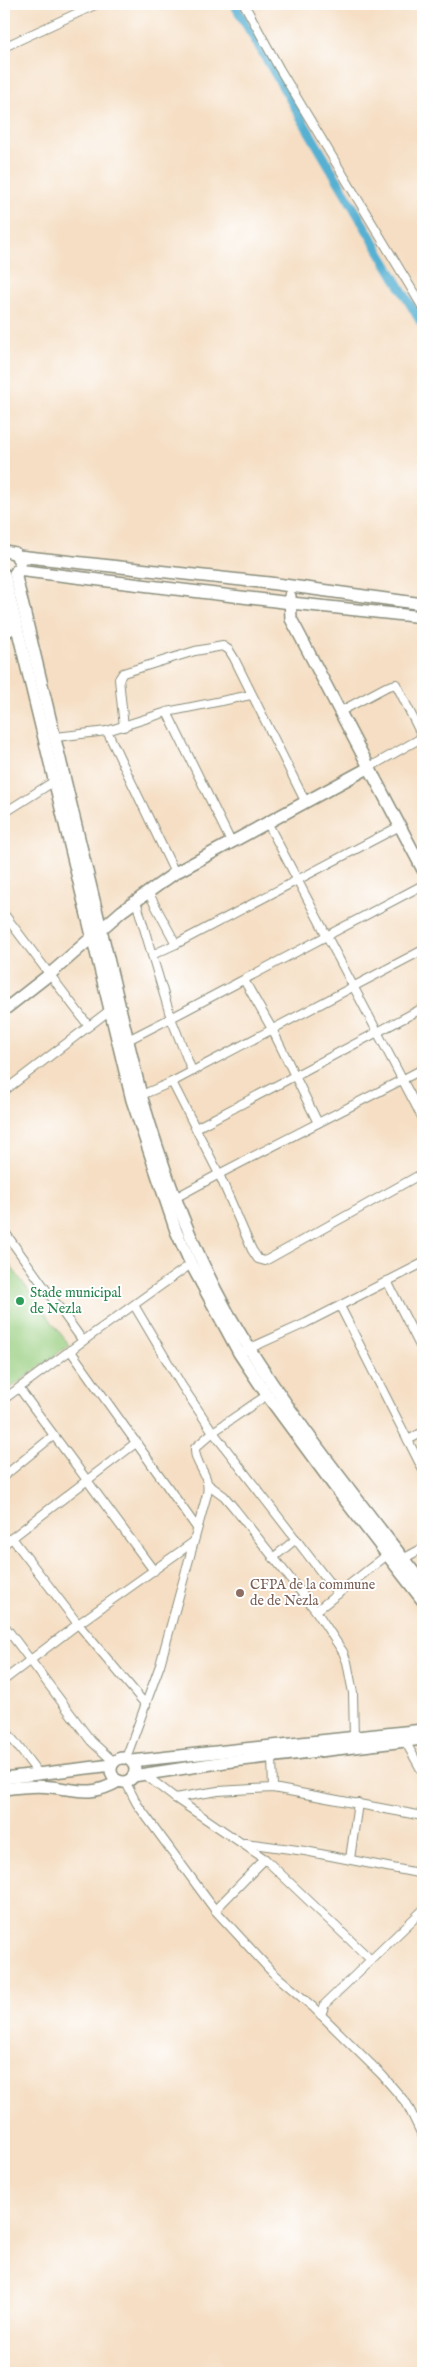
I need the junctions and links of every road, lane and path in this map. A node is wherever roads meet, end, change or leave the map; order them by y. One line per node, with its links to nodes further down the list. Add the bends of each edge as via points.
1 (97, 4): 3 (street)
2 (244, 4): 4 (street)
3 (4, 48)
4 (423, 308)
5 (5, 548): 6 (main road)
6 (18, 556): 7 (main road, via 20,563); 8 (main road)
7 (10, 573): 10 (main road); 15 (main road); 22 (main road)
8 (269, 583): 9 (main road); 10 (main road)
9 (290, 587): 11 (main road); 12 (main road)
10 (272, 601): 11 (main road); 14 (main road)
11 (291, 604): 13 (main road); 14 (main road)
12 (423, 604)
13 (423, 617)
14 (291, 619): 18 (main road)
15 (16, 624): 16 (main road); 25 (main road)
16 (4, 634)
17 (251, 695): 19 (street); 20 (street, via 226,647 195,651 123,673 119,679); 26 (street)
18 (341, 711): 23 (street, via 396,684); 24 (main road)
19 (167, 712): 20 (street); 30 (street)
20 (124, 727): 21 (street)
21 (107, 731): 22 (street); 32 (street)
22 (56, 737): 38 (main road)
23 (423, 737): 24 (street)
24 (370, 767): 26 (main road); 29 (main road)
25 (53, 782): 27 (street); 40 (main road)
26 (306, 803): 28 (main road)
27 (4, 814)
28 (267, 822): 30 (main road); 33 (street)
29 (400, 826): 31 (main road); 33 (street)
30 (231, 842): 32 (main road)
31 (423, 870)
32 (175, 873): 35 (main road)
33 (297, 879): 39 (street); 41 (street)
34 (423, 885): 39 (street)
35 (148, 892): 36 (main road); 41 (street)
36 (136, 901): 38 (main road); 43 (street)
37 (4, 914): 44 (street)
38 (102, 928): 40 (main road); 54 (main road)
39 (328, 935): 45 (street); 46 (street)
40 (92, 937): 44 (main road); 49 (main road)
41 (176, 944): 43 (street)
42 (423, 950): 46 (street)
43 (152, 955): 50 (street)
44 (50, 974): 47 (main road); 51 (street)
45 (244, 980): 50 (street); 52 (street)
46 (353, 986): 52 (street); 53 (street)
47 (5, 1007)
48 (423, 1008): 53 (street)
49 (110, 1010): 51 (street); 61 (main road)
50 (171, 1018): 54 (street); 56 (street)
51 (88, 1025): 60 (street)
52 (272, 1028): 56 (street); 57 (street)
53 (377, 1032): 57 (street); 58 (street)
54 (128, 1040): 61 (main road)
55 (423, 1070): 58 (street)
56 (192, 1071): 59 (street)
57 (294, 1076): 63 (street); 64 (street)
58 (403, 1080): 62 (street); 63 (street)
59 (172, 1082): 61 (street); 64 (street)
60 (4, 1091)
61 (136, 1098): 67 (main road); 70 (main road, via 176,1231)
62 (423, 1119)
63 (318, 1123): 66 (street)
64 (196, 1128): 66 (street)
65 (423, 1173): 66 (street, via 265,1261 258,1259 252,1250)
66 (218, 1174): 67 (street)
67 (175, 1198): 76 (main road)
68 (4, 1231): 74 (street)
69 (423, 1263): 71 (street)
70 (191, 1264): 72 (street); 76 (main road)
71 (387, 1282): 73 (street); 77 (street)
72 (134, 1305): 74 (street); 81 (street, via 177,1378)
73 (340, 1306): 76 (street); 84 (street)
74 (83, 1341): 75 (street)
75 (70, 1350): 78 (street); 85 (street)
76 (244, 1351): 79 (main road); 98 (main road, via 335,1470)
77 (423, 1352)
78 (19, 1388): 80 (street); 83 (street)
79 (267, 1394): 81 (street); 96 (main road)
80 (4, 1399)
81 (214, 1432): 89 (street, via 195,1448); 92 (street)
82 (423, 1432): 84 (street)
83 (53, 1436): 87 (street); 88 (street)
84 (408, 1440): 86 (street)
85 (137, 1442): 88 (street); 90 (street)
86 (423, 1470)
87 (4, 1476)
88 (87, 1480): 91 (street); 99 (street)
89 (209, 1485): 90 (street); 97 (street, via 224,1496)
90 (197, 1528): 93 (street)
91 (12, 1538): 94 (street); 104 (street)
92 (296, 1539): 97 (street); 101 (street)
93 (192, 1543): 99 (street); 108 (street, via 171,1627)
94 (4, 1544)
95 (423, 1548): 98 (street)
96 (386, 1555): 98 (main road); 101 (street)
97 (273, 1558): 103 (street)
98 (399, 1562): 100 (main road); 102 (main road)
99 (154, 1571): 104 (street)
100 (423, 1584)
101 (338, 1594): 103 (street)
102 (423, 1601)
103 (316, 1611): 111 (street, via 347,1662 353,1694)
104 (78, 1624): 106 (street); 108 (street)
105 (4, 1625): 106 (street)
106 (30, 1660): 107 (street); 116 (street, via 90,1741)
107 (4, 1680)
108 (146, 1705): 115 (street)
109 (4, 1728): 118 (street)
110 (423, 1730): 111 (main road)
111 (354, 1738): 115 (main road)
112 (423, 1740): 113 (main road)
113 (405, 1741): 114 (main road); 117 (street)
114 (272, 1757): 120 (main road); 121 (street)
115 (129, 1760): 116 (main road, via 119,1758); 120 (main road, via 135,1771)
116 (113, 1764): 118 (main road); 120 (main road, via 112,1772)
117 (423, 1773)
118 (39, 1774): 119 (main road)
119 (4, 1778)
120 (130, 1778): 122 (main road, via 83,1793 50,1786); 123 (street); 130 (street, via 138,1804)
121 (273, 1788): 123 (street, via 218,1791); 124 (street)
122 (4, 1789)
123 (174, 1798): 126 (street)
124 (358, 1803): 125 (street); 128 (street)
125 (423, 1816)
126 (244, 1843): 127 (street); 128 (street)
127 (265, 1859): 130 (street); 132 (street)
128 (350, 1859): 129 (street)
129 (423, 1874)
130 (215, 1910): 134 (street, via 272,1972)
131 (423, 1910): 132 (street)
132 (370, 1959): 133 (street)
133 (325, 2004): 134 (street); 135 (street)
134 (313, 2007): 135 (street)
135 (321, 2015): 136 (street, via 407,2104)
136 (423, 2137)

